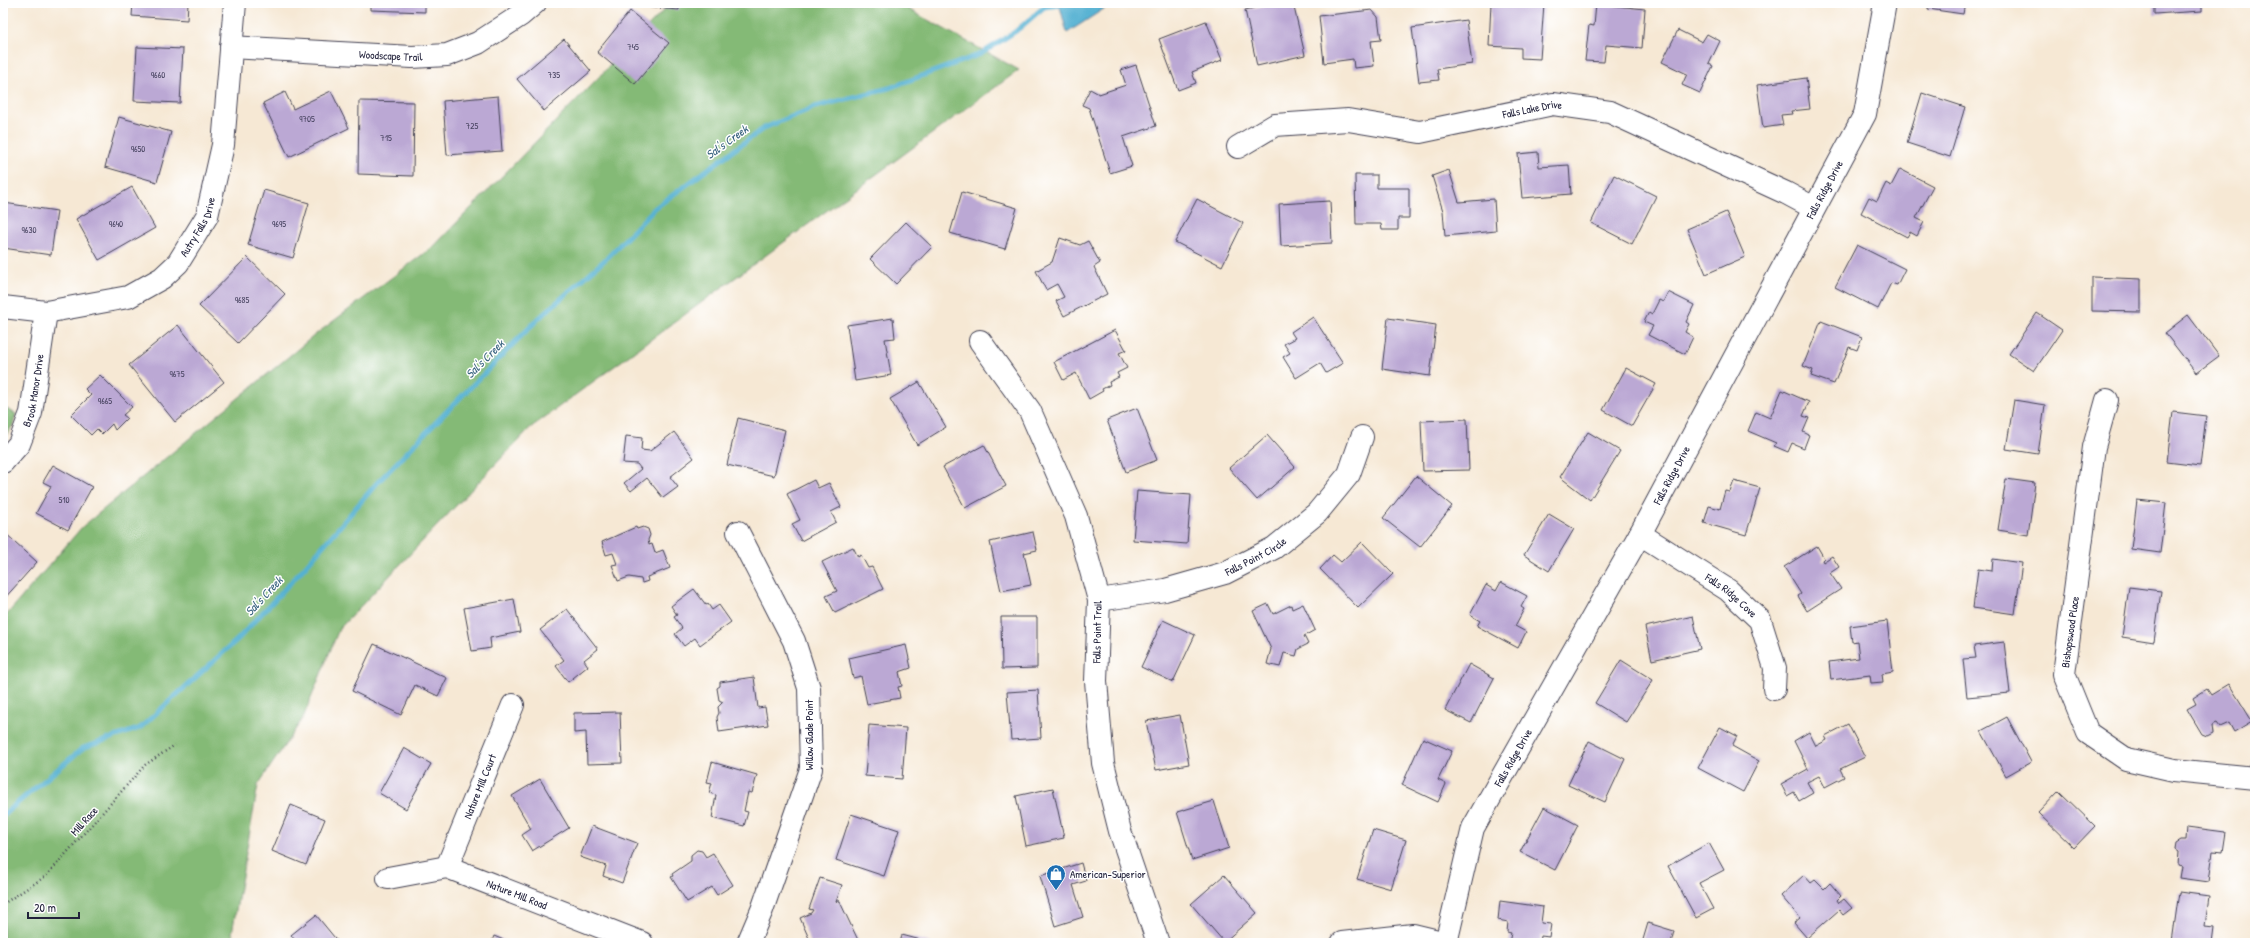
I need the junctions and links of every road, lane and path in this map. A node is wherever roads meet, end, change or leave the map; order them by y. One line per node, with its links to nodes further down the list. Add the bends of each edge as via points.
1 (235, 3): 4 (street, Autry Falls Drive)
2 (535, 3): 4 (street, Woodscape Trail, via 478,43 447,55 412,57)
3 (1885, 3): 6 (street, Falls Ridge Drive, via 1865,114)
4 (231, 47): 8 (street, Autry Falls Drive, via 223,145 207,216 178,262 162,278 128,297)
5 (1238, 147): 6 (street, Falls Lake Drive, via 1275,125 1348,120 1420,132 1553,104 1610,112)
6 (1814, 208): 14 (street, Falls Ridge Drive)
7 (3, 307): 8 (street, Autry Falls Drive)
8 (46, 312): 12 (street, Brook Manor Drive, via 31,413 18,444)
9 (980, 341): 15 (street, Falls Point Trail, via 1030,411 1076,516)
10 (2107, 400): 19 (street, Bishopswood Place, via 2094,447 2064,674 2088,733 2126,759 2174,770)
11 (1362, 437): 15 (street, Falls Point Circle, via 1349,474 1317,513 1274,548 1225,573 1165,590)
12 (3, 462)
13 (738, 532): 24 (street, Willow Glade Point, via 794,641 810,695 811,770)
14 (1640, 534): 16 (street, Falls Ridge Cove, via 1728,590 1760,620 1775,668); 27 (street, Falls Ridge Drive, via 1472,828)
15 (1099, 600): 25 (street, Falls Point Trail, via 1096,681 1103,763 1120,831)
16 (1774, 689)
17 (512, 705): 20 (street, Nature Mill Court)
18 (175, 745): 22 (path, Mill Race, via 145,765 46,876)
19 (2255, 778)
20 (447, 867): 21 (street); 23 (street, Nature Mill Road)
21 (388, 878)
22 (3, 904)
23 (642, 943)
24 (748, 943)
25 (1158, 943)
26 (1342, 943): 27 (street, via 1413,935)
27 (1446, 943)

